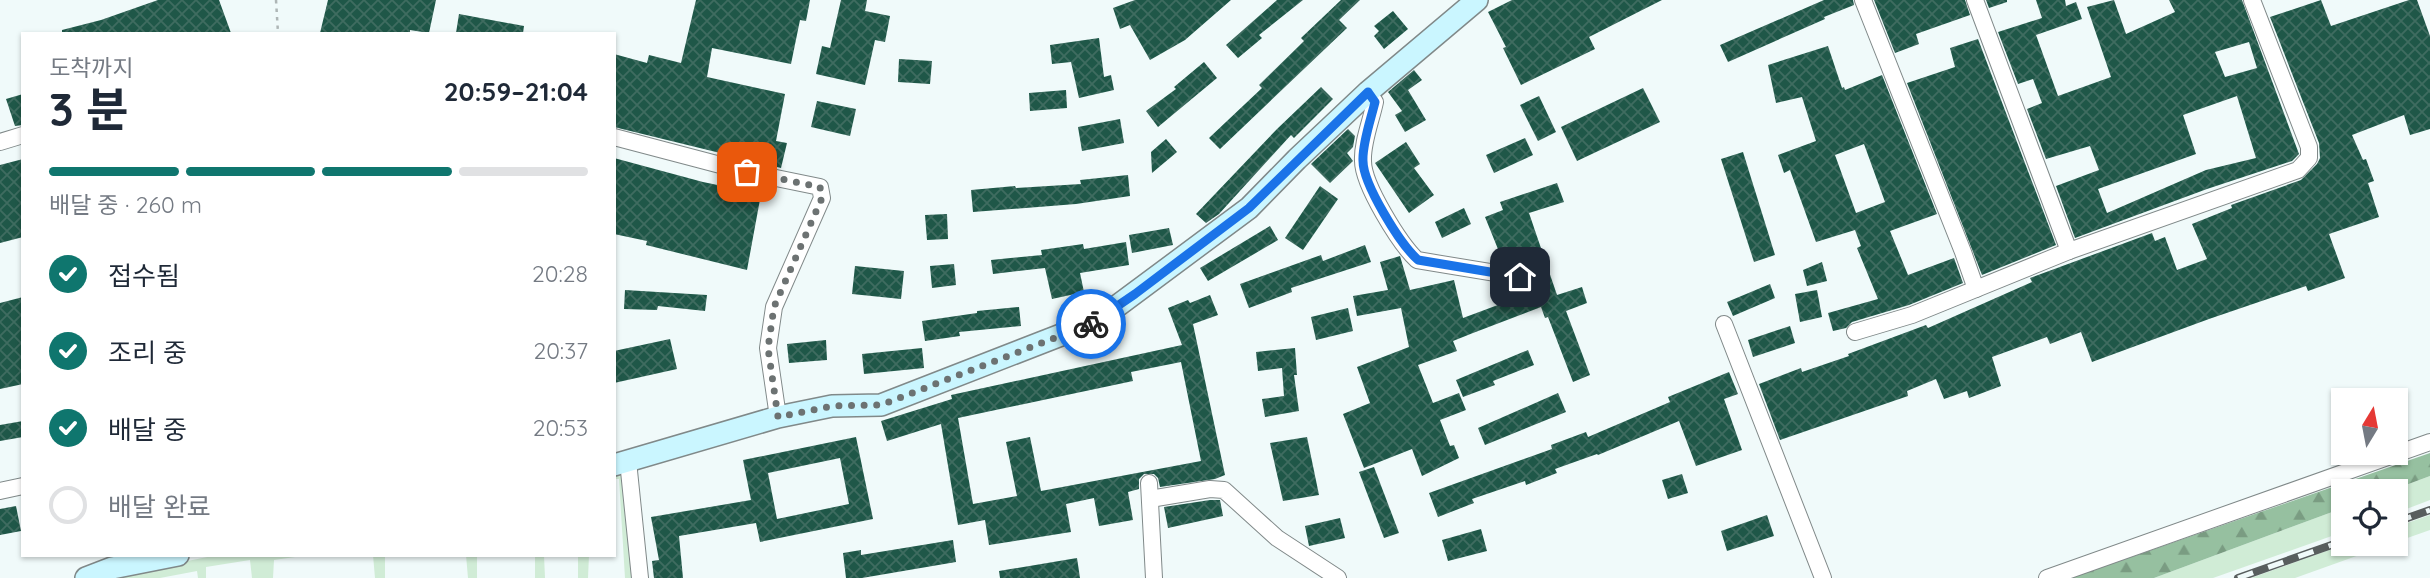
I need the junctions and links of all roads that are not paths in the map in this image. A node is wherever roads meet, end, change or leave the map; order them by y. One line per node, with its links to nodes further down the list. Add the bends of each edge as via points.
1 (1477, 0): 5 (street)
2 (1863, 0): 11 (street)
3 (1975, 0): 9 (street)
4 (2252, 0): 9 (street, via 2309,147 2309,159 2298,170)
5 (1368, 92): 10 (street, via 1375,102 1363,160 1366,176 1409,252 1418,260); 14 (street, via 1249,208 1097,321 881,405 832,406)
6 (21, 136): 8 (street)
7 (616, 138): 14 (street, via 820,187 822,198 774,307 768,348)
8 (0, 142)
9 (2069, 251): 11 (street)
10 (1520, 277)
11 (1976, 289): 13 (street)
12 (1724, 324): 26 (street)
13 (1855, 332)
14 (778, 417): 16 (street)
15 (2430, 442): 27 (street)
16 (621, 463): 23 (street)
17 (1149, 483): 20 (street)
18 (21, 486): 19 (street)
19 (0, 491)
20 (1150, 499): 24 (street); 25 (street, via 1224,490 1277,538)
21 (168, 557): 22 (street)
22 (86, 578)
23 (640, 578)
24 (1154, 578)
25 (1338, 578)
26 (1823, 578)
27 (2047, 578)

